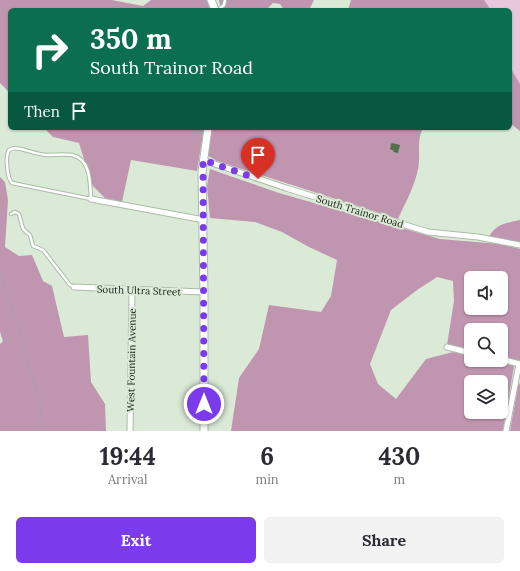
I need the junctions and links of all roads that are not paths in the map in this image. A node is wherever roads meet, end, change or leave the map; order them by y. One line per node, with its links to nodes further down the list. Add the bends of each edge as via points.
1 (208, 130): 2 (street)
2 (203, 160): 5 (street); 6 (street, South Trainor Road, via 428,232 478,237)
3 (91, 199): 3 (lane, via 12,183 9,179 7,152 14,148 78,158 83,161 87,170); 5 (street)
4 (11, 214): 7 (lane, via 19,214 23,229 30,235 33,246 43,250)
5 (204, 220): 9 (street)
6 (520, 245)
7 (74, 288): 8 (street, South Ultra Street)
8 (132, 290): 9 (street, South Ultra Street); 14 (street, West Fountain Avenue)
9 (204, 292): 15 (street)
10 (447, 347): 11 (street)
11 (464, 351)
12 (508, 361): 13 (street)
13 (519, 364): 16 (street)
14 (130, 431)
15 (204, 431)
16 (506, 431)

